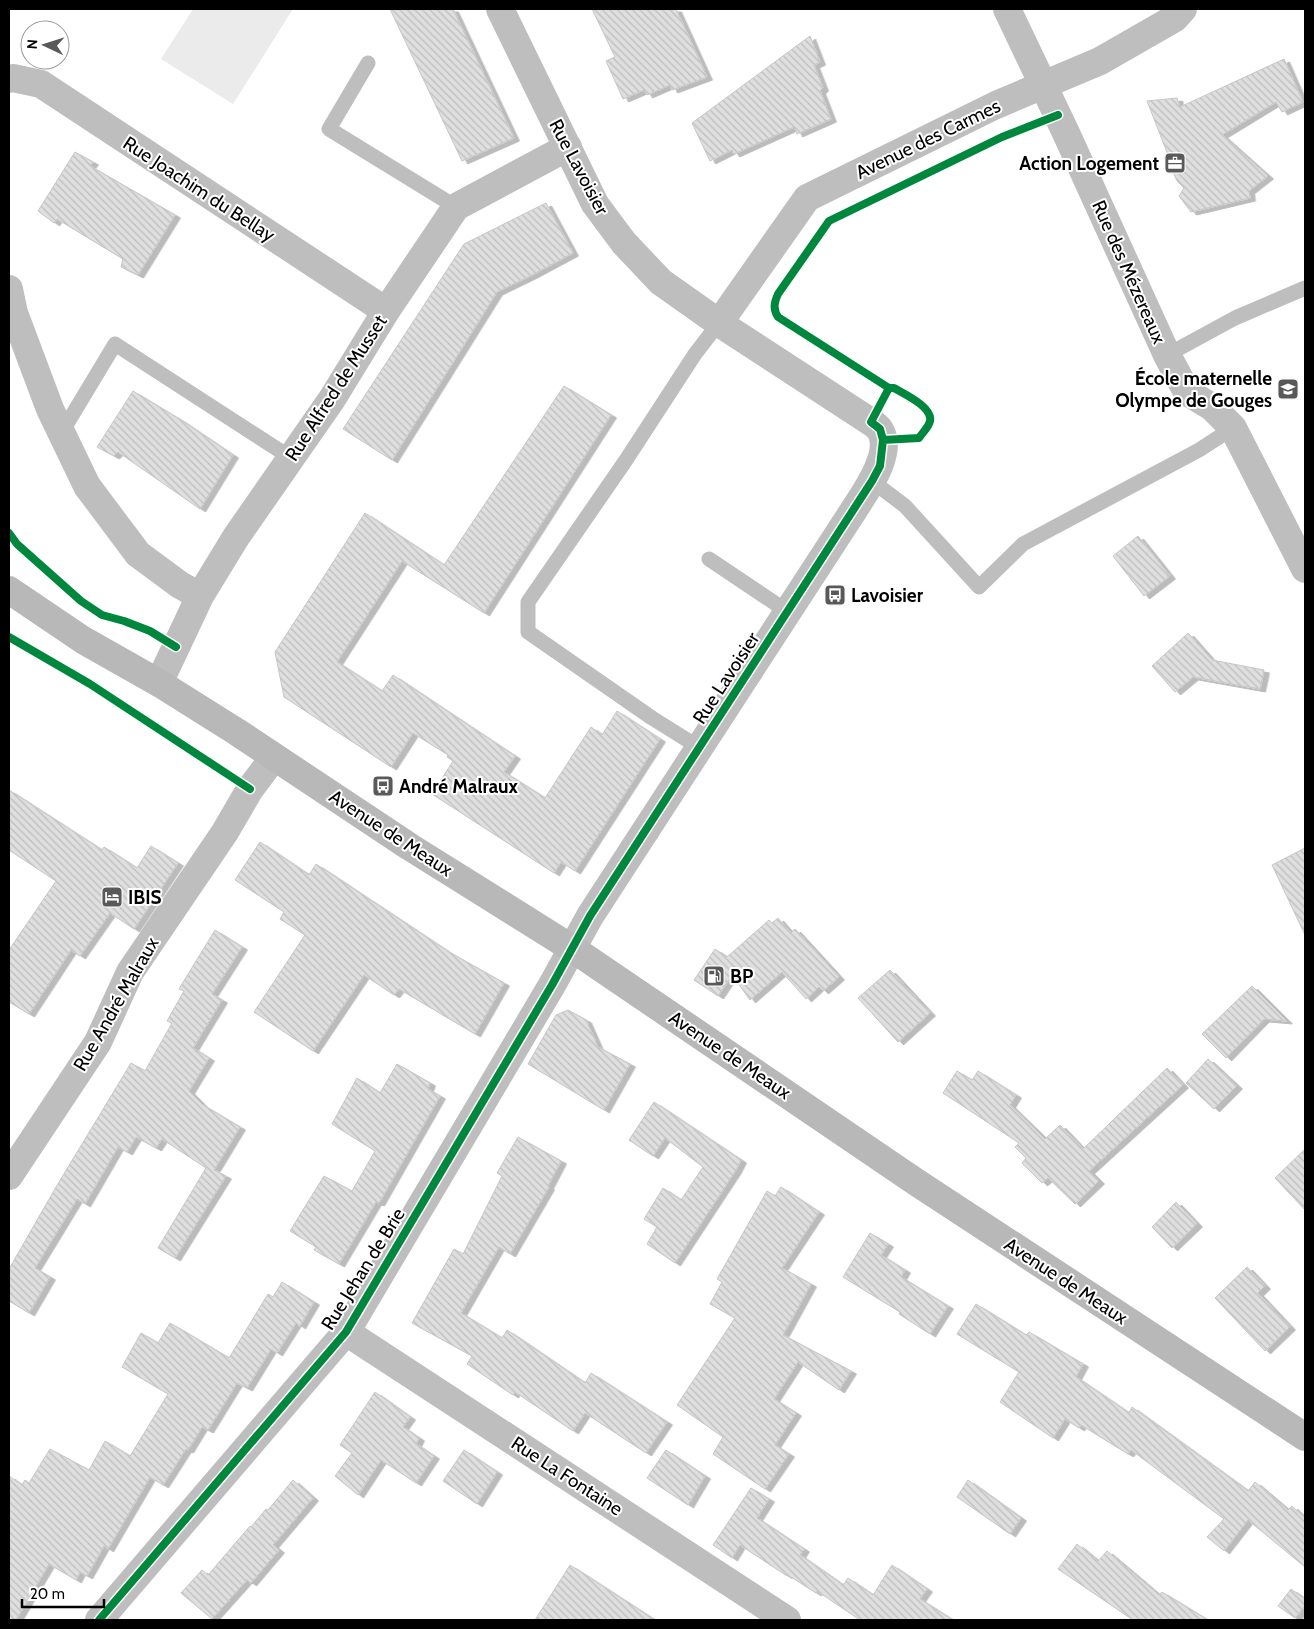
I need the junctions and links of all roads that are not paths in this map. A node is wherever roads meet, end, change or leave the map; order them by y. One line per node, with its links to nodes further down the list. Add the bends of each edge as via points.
1 (500, 9): 7 (street, Rue Lavoisier)
2 (1007, 9): 6 (street, Rue des Mézereaux)
3 (1183, 9): 6 (street, Avenue des Carmes, via 1175,18 1100,61)
4 (368, 63): 8 (lane, via 329,129)
5 (9, 79): 11 (street, Rue Joachim du Bellay, via 41,84)
6 (1044, 85): 12 (street, Avenue des Carmes, via 807,198); 13 (street, Rue des Mézereaux)
7 (568, 148): 8 (street, Rue Alfred de Musset); 12 (street, Rue Lavoisier, via 595,204 624,244 661,282)
8 (456, 207): 11 (street, Rue Alfred de Musset)
9 (1305, 288): 13 (lane, via 1235,318)
10 (9, 289): 15 (street, via 14,313)
11 (386, 311): 16 (street, Rue Alfred de Musset)
12 (719, 323): 17 (street, Rue Lavoisier, via 880,430 883,440 880,466); 24 (lane, via 528,602 528,632)
13 (1167, 355): 14 (street, Rue des Mézereaux, via 1187,392 1212,407)
14 (1233, 428): 17 (lane, via 1199,450 1023,544 979,587 905,506); 19 (street, Rue des Mézereaux)
15 (62, 432): 16 (lane, via 114,344); 21 (street, via 87,486 138,554)
16 (291, 458): 21 (street, Rue Alfred de Musset)
17 (872, 481): 22 (street, Rue Lavoisier)
18 (709, 560): 22 (lane)
19 (1305, 569)
20 (9, 590): 23 (main road, Avenue de Meaux, via 83,640)
21 (200, 596): 23 (street, Rue Alfred de Musset)
22 (788, 612): 24 (street, Rue Lavoisier)
23 (155, 681): 25 (main road, Avenue de Meaux)
24 (700, 748): 26 (street, Rue Lavoisier, via 590,916)
25 (274, 757): 26 (main road, Avenue de Meaux); 27 (street, Rue André Malraux, via 130,972 98,1042)
26 (572, 949): 28 (street, Rue Jehan de Brie); 29 (main road, Avenue de Meaux, via 916,1182)
27 (9, 1176)
28 (346, 1332): 30 (street, Rue Jehan de Brie); 31 (street, Rue La Fontaine)
29 (1305, 1437)
30 (99, 1620)
31 (787, 1620)

